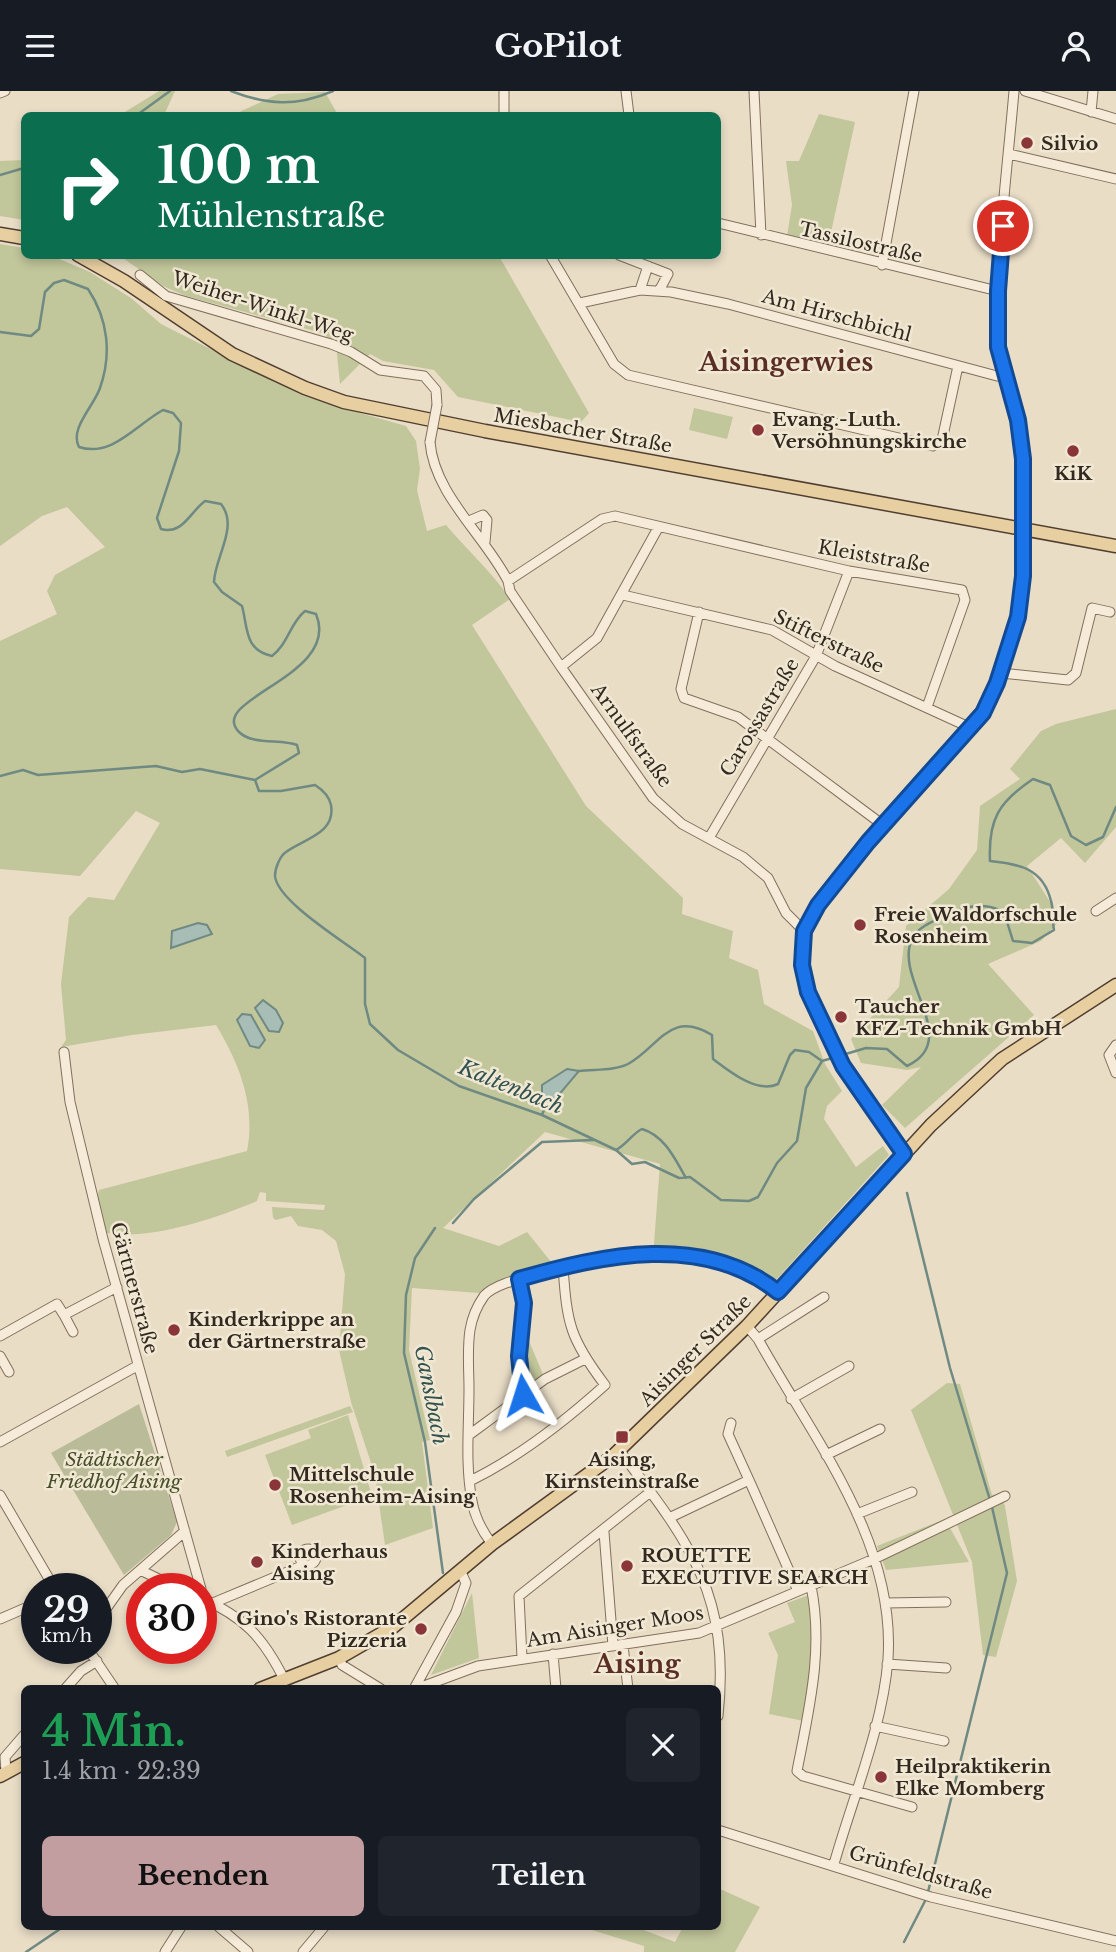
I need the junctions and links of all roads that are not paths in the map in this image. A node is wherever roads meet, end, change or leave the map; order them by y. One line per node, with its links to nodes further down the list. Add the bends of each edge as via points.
1 (5, 91): 9 (street)
2 (504, 91): 11 (street)
3 (626, 91): 12 (street)
4 (754, 91): 18 (street)
5 (914, 91): 23 (street)
6 (1014, 91): 14 (street)
7 (1024, 91): 10 (street)
8 (1093, 91): 10 (street)
9 (0, 93)
10 (1091, 111): 13 (street)
11 (504, 112)
12 (629, 112)
13 (1116, 119)
14 (1009, 154): 15 (street); 28 (street)
15 (1116, 179)
16 (721, 224): 18 (street, Tassilostraße)
17 (0, 234): 19 (main road)
18 (761, 235): 23 (street, Tassilostraße)
19 (21, 238)
20 (85, 259): 34 (main road, Miesbacher Straße, via 233,354 344,402)
21 (552, 259): 29 (street)
22 (630, 259): 24 (street)
23 (882, 264): 28 (street, Tassilostraße)
24 (648, 266): 26 (street); 27 (street, via 668,274)
25 (140, 275): 32 (street, Weiher-Winkl-Weg, bridge, via 166,296 331,344 380,370 424,376 436,390 431,457)
26 (640, 291): 27 (street, Am Hirschbichl); 29 (street, Am Hirschbichl)
27 (659, 291): 30 (street, Am Hirschbichl, via 728,304)
28 (998, 291): 31 (street, via 998,347)
29 (580, 303): 30 (street, via 620,370 933,446 942,440)
30 (958, 366): 31 (street, Am Hirschbichl)
31 (1004, 375): 34 (street, via 1021,441)
32 (469, 521): 35 (street, Weiher-Winkl-Weg); 35 (street, Weiher-Winkl-Weg, via 483,515 487,520)
33 (658, 528): 37 (street, Kleiststraße); 38 (street, Kleiststraße, via 608,516); 39 (street)
34 (1024, 530): 36 (main road, Miesbacher Straße); 44 (street, via 1018,617)
35 (485, 542): 38 (street, Weiher-Winkl-Weg)
36 (1116, 546)
37 (849, 571): 42 (street, Carossastraße); 45 (street, Kleiststraße, via 964,592)
38 (508, 581): 43 (street, Arnulfstraße, via 510,591)
39 (623, 595): 40 (street, Stifterstraße); 43 (street, via 597,638)
40 (699, 612): 42 (street, Stifterstraße, via 772,630); 47 (street, via 681,688 684,698 738,717)
41 (1110, 612): 44 (street, via 1092,608 1076,673 1068,680)
42 (816, 656): 45 (street, Stifterstraße); 47 (street, Carossastraße)
43 (561, 667): 49 (street, Arnulfstraße, via 653,797 682,824)
44 (1001, 673): 46 (street, via 990,701)
45 (927, 707): 46 (street, Stifterstraße)
46 (971, 728): 48 (street)
47 (767, 737): 48 (street); 49 (street, Carossastraße)
48 (883, 825): 52 (street, via 818,905)
49 (709, 838): 52 (street, Arnulfstraße, via 743,857 768,879 786,913)
50 (1116, 898): 51 (street)
51 (1096, 911)
52 (804, 931): 57 (street, via 802,965 808,992 843,1066)
53 (1116, 985): 57 (main road, Aisinger Straße, via 1002,1059)
54 (1116, 1045): 56 (street, via 1109,1055)
55 (64, 1052): 60 (street, Gärtnerstraße, via 71,1103)
56 (1116, 1073)
57 (904, 1154): 61 (main road, Aisinger Straße)
58 (563, 1267): 59 (street); 61 (street, via 643,1253 689,1257 737,1265); 69 (street, via 569,1327)
59 (519, 1279): 73 (street, via 524,1303 519,1356); 77 (street, via 486,1293 475,1310 470,1332)
60 (117, 1287): 63 (street); 70 (street, Gärtnerstraße)
61 (778, 1292): 64 (main road, Aisinger Straße)
62 (824, 1297): 67 (street)
63 (64, 1315): 65 (street); 66 (street, via 57,1304)
64 (747, 1326): 67 (street); 79 (main road, Aisinger Straße)
65 (73, 1332)
66 (0, 1336)
67 (758, 1339): 74 (street)
68 (0, 1356): 72 (street)
69 (585, 1359): 73 (street); 82 (street, via 605,1385 572,1415 494,1470)
70 (137, 1366): 78 (street); 89 (street, Gärtnerstraße)
71 (849, 1366): 74 (street)
72 (9, 1372)
73 (523, 1395): 77 (street)
74 (791, 1399): 80 (street)
75 (731, 1423): 81 (street, via 728,1434)
76 (880, 1429): 80 (street)
77 (469, 1435): 82 (street)
78 (0, 1441)
79 (620, 1450): 84 (street); 91 (main road, Aisinger Straße)
80 (826, 1455): 87 (street)
81 (749, 1480): 88 (street); 100 (street)
82 (470, 1481): 91 (street, via 478,1524)
83 (912, 1492): 87 (street)
84 (649, 1493): 88 (street); 90 (street)
85 (0, 1495): 96 (street)
86 (1001, 1498): 92 (street, Am Aisinger Moos)
87 (857, 1514): 92 (street)
88 (671, 1517): 108 (street, via 686,1540)
89 (185, 1531): 94 (street); 98 (street, Gärtnerstraße)
90 (604, 1532): 109 (street); 112 (street, via 519,1596)
91 (492, 1544): 95 (main road, Aisinger Straße)
92 (874, 1559): 99 (street, Am Aisinger Moos); 104 (street)
93 (304, 1565): 102 (street)
94 (140, 1570): 97 (street); 101 (street)
95 (460, 1570): 111 (main road, Aisinger Straße, via 393,1627); 122 (street, via 466,1583 456,1612)
96 (46, 1573)
97 (146, 1573)
98 (196, 1573)
99 (811, 1586): 100 (street, Am Aisinger Moos); 132 (street, via 817,1650 797,1771)
100 (798, 1591): 108 (street, Am Aisinger Moos)
101 (112, 1600)
102 (217, 1601)
103 (946, 1602): 104 (street)
104 (885, 1603): 115 (street)
105 (217, 1605): 117 (street, via 256,1632)
106 (21, 1610): 107 (street)
107 (0, 1619)
108 (718, 1626): 109 (street, Am Aisinger Moos); 126 (street)
109 (618, 1645): 110 (street, Am Aisinger Moos); 125 (street)
110 (553, 1654): 112 (street, Am Aisinger Moos); 124 (street)
111 (338, 1658): 117 (main road, Aisinger Straße); 121 (street)
112 (522, 1658): 123 (street, Am Aisinger Moos, via 478,1666)
113 (92, 1664): 118 (street)
114 (99, 1664): 119 (street)
115 (887, 1664): 116 (street); 127 (street)
116 (946, 1668)
117 (284, 1679): 120 (main road, Aisinger Straße)
118 (69, 1685)
119 (112, 1685)
120 (270, 1685)
121 (375, 1685)
122 (416, 1685)
123 (425, 1685)
124 (556, 1685)
125 (627, 1685)
126 (718, 1685)
127 (875, 1726): 129 (street); 132 (street)
128 (21, 1738): 131 (street, via 5,1757)
129 (944, 1741)
130 (21, 1765): 131 (main road)
131 (3, 1774)
132 (855, 1791): 133 (street); 135 (street)
133 (912, 1807)
134 (721, 1831): 135 (street, Grünfeldstraße)
135 (834, 1864): 139 (street, Grünfeldstraße, via 931,1897)
136 (179, 1930): 140 (street)
137 (222, 1930): 141 (street)
138 (321, 1930): 142 (street)
139 (1116, 1941)
140 (165, 1952)
141 (248, 1952)
142 (303, 1952)

